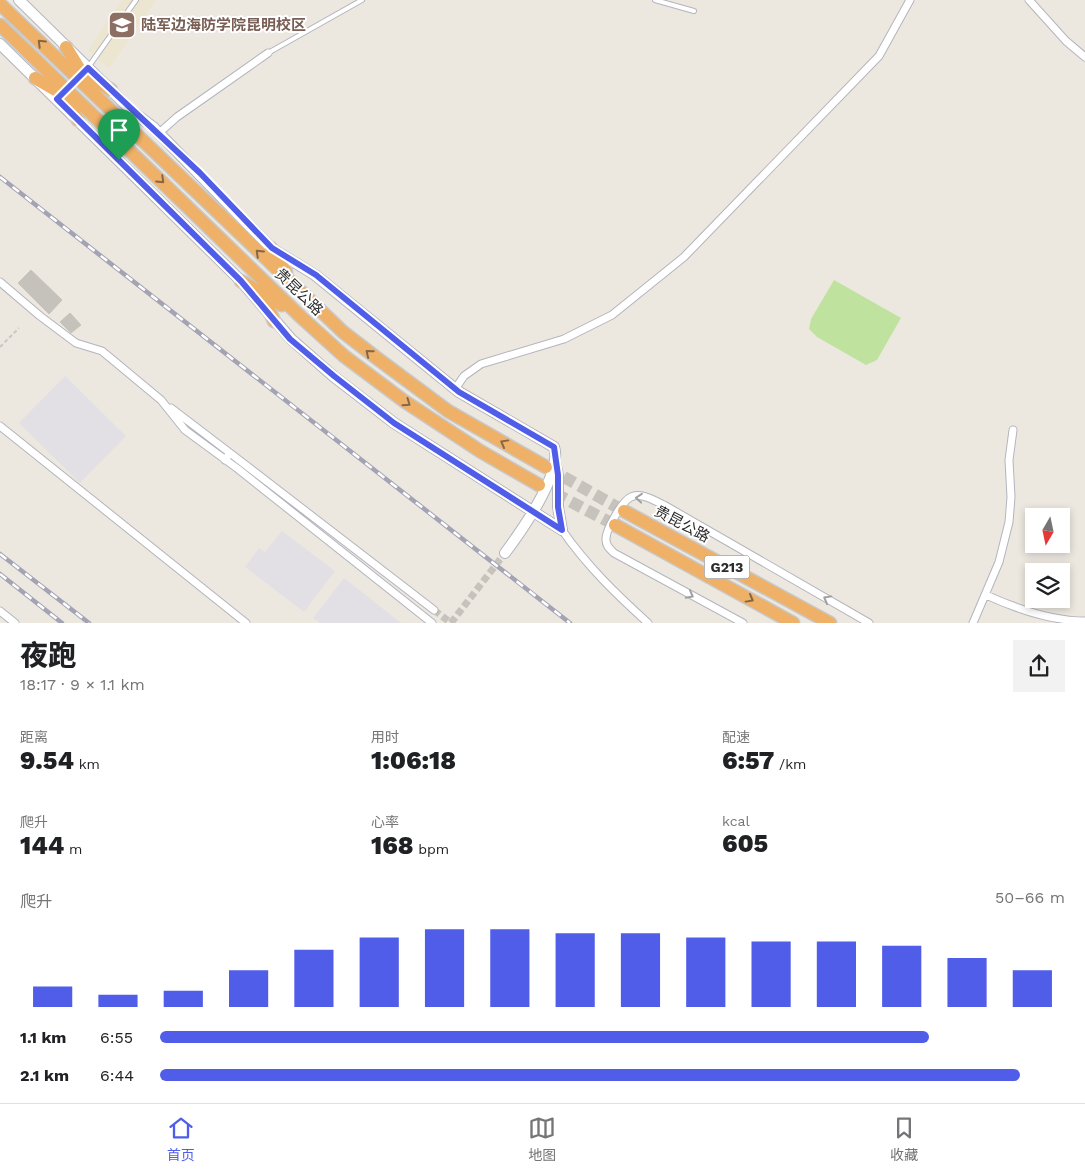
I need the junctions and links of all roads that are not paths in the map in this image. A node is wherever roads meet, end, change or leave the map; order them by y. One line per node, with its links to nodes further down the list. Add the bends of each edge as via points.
1 (19, 0): 11 (street)
2 (136, 0): 14 (lane)
3 (362, 0): 12 (lane)
4 (655, 0): 8 (lane)
5 (910, 0): 28 (street, via 879,56 684,257 612,315 564,338 481,364 464,376)
6 (1029, 0): 13 (street, via 1066,41)
7 (0, 4): 14 (highway, one-way to 7, via 55,57)
8 (694, 11)
9 (0, 24): 17 (highway, 贵昆公路, via 44,68)
10 (0, 44): 15 (street)
11 (66, 47): 14 (highway, 贵昆公路)
12 (268, 54): 19 (street)
13 (1085, 56)
14 (82, 73): 16 (highway); 17 (street); 24 (highway, 贵昆公路, one-way to 14, via 100,100)
15 (35, 78): 17 (highway)
16 (111, 90): 19 (street)
17 (61, 94): 18 (highway); 21 (highway, 贵昆公路, one-way to 21, via 88,110)
18 (78, 120): 22 (street)
19 (159, 133): 20 (street)
20 (272, 248): 24 (highway); 28 (street, via 316,275)
21 (248, 264): 25 (highway); 26 (highway, 贵昆公路)
22 (241, 281): 25 (highway); 27 (street)
23 (0, 282): 29 (street, via 76,343 102,351)
24 (295, 287): 34 (highway, 贵昆公路, one-way to 24, via 448,411 343,332)
25 (262, 293): 26 (highway); 27 (highway)
26 (301, 317): 35 (highway, 贵昆公路, one-way to 35, via 344,356 404,401)
27 (274, 321): 37 (street, via 326,370 394,423)
28 (455, 389): 34 (street, via 550,443 556,451)
29 (162, 400): 32 (street); 33 (street, via 185,430)
30 (0, 426): 46 (street)
31 (1013, 430): 41 (street, via 1009,460 1009,522)
32 (230, 453): 33 (street); 42 (street)
33 (225, 460): 47 (street)
34 (551, 465): 37 (street); 39 (street, via 558,475)
35 (539, 485)
36 (624, 511): 51 (highway, 贵昆公路 / G213)
37 (534, 512): 39 (street); 40 (street)
38 (616, 525): 50 (highway, G213, one-way to 50)
39 (562, 530): 48 (street, via 587,565)
40 (504, 554)
41 (986, 595): 44 (street, via 1051,617); 53 (street)
42 (434, 610)
43 (0, 612): 45 (street)
44 (1085, 621)
45 (15, 623)
46 (246, 623)
47 (432, 623)
48 (648, 623)
49 (743, 623): 52 (street, one-way to 49, via 664,505 639,496 625,500 608,532 608,547)
50 (793, 623)
51 (830, 623)
52 (869, 623)
53 (973, 623)

